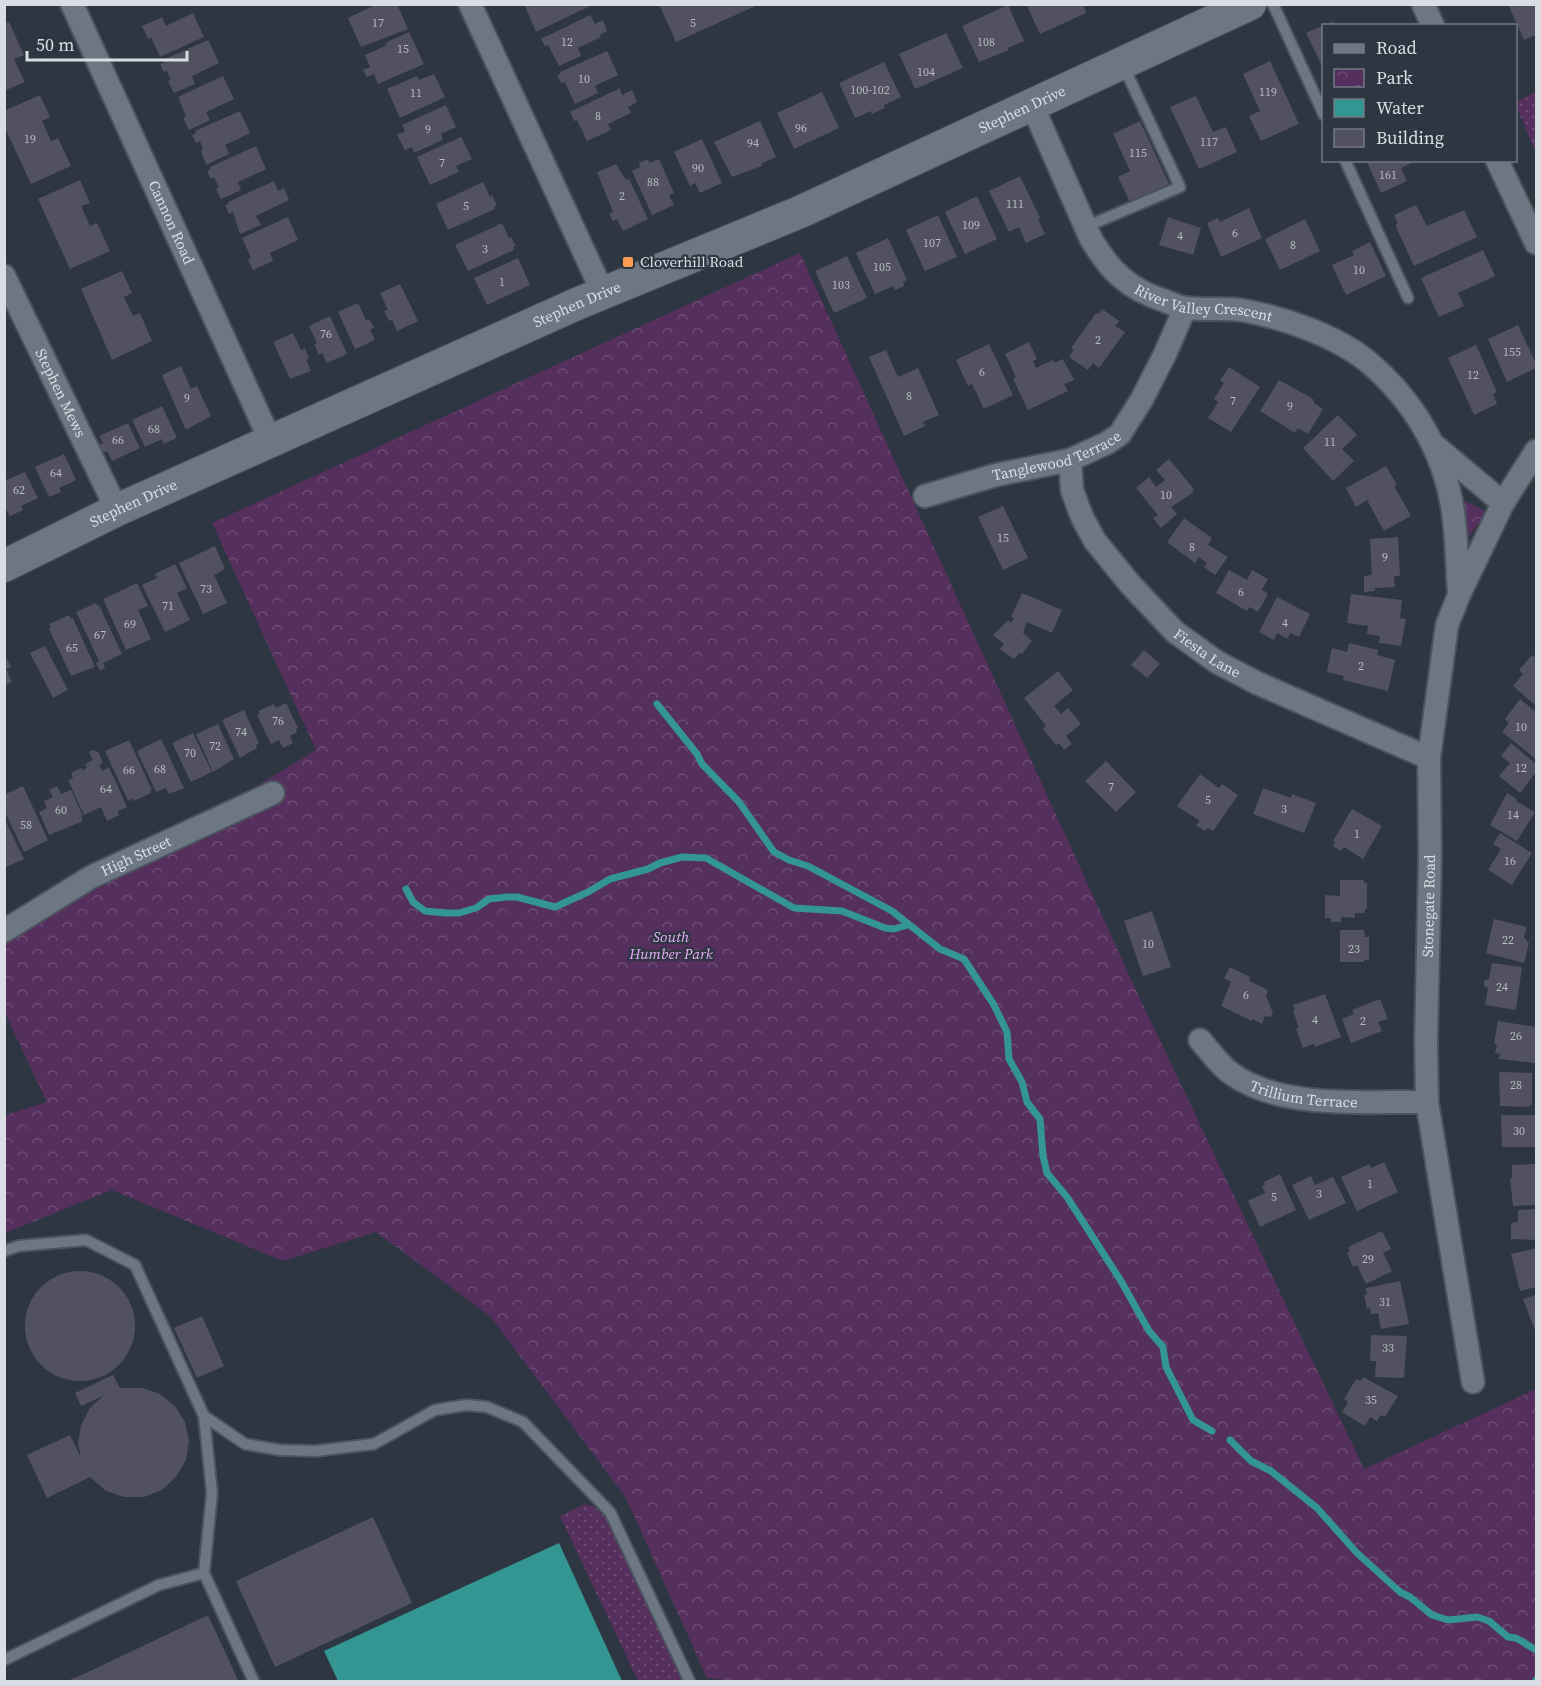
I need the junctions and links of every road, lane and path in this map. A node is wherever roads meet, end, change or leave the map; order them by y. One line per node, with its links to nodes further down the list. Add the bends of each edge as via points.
1 (72, 4): 18 (street, Cannon Road)
2 (470, 4): 15 (street)
3 (1250, 4): 7 (street, Stephen Drive)
4 (1273, 4): 9 (lane)
5 (1423, 4): 6 (street)
6 (1432, 24)
7 (1122, 63): 8 (street, Stephen Drive); 12 (lane, via 1180,187)
8 (1032, 105): 12 (street, River Valley Crescent); 15 (street, Stephen Drive, via 800,212)
9 (1322, 113)
10 (1346, 162): 16 (lane)
11 (1498, 162): 13 (street)
12 (1085, 226): 17 (street, River Valley Crescent, via 1102,258 1129,286)
13 (1536, 243)
14 (4, 276): 24 (street, Stephen Mews)
15 (603, 293): 18 (street, Stephen Drive)
16 (1408, 298)
17 (1185, 308): 19 (street, River Valley Crescent, via 1268,316 1340,344 1366,360 1389,382 1415,413); 21 (street, Tanglewood Terrace, via 1150,385 1120,434)
18 (271, 442): 24 (street, Stephen Drive)
19 (1434, 445): 23 (street, River Valley Crescent); 26 (street, River Valley Crescent, via 1453,512)
20 (1536, 451): 23 (street, Stonegate Road)
21 (1070, 460): 22 (street, Tanglewood Terrace, via 996,475); 27 (street, Fiesta Lane, via 1072,490 1095,541 1175,632 1217,662 1257,683)
22 (925, 496)
23 (1503, 503): 26 (street, Stonegate Road)
24 (117, 510): 25 (street, Stephen Drive)
25 (4, 566)
26 (1459, 595): 27 (street, Stonegate Road, via 1447,625)
27 (1429, 758): 31 (street, Stonegate Road)
28 (273, 794): 29 (street, High Street, via 91,877)
29 (4, 931)
30 (1200, 1040): 31 (street, Trillium Terrace, via 1232,1074 1271,1091 1326,1100)
31 (1427, 1102): 33 (street, Stonegate Road)
32 (4, 1251): 34 (lane, via 86,1240 135,1265)
33 (1473, 1382)
34 (204, 1416): 35 (lane, via 212,1493); 38 (lane, via 245,1444 315,1451 375,1444 435,1410 465,1405 487,1407 523,1422 610,1512)
35 (204, 1573): 36 (lane, via 159,1586); 37 (lane)
36 (4, 1660)
37 (254, 1682)
38 (690, 1682)

